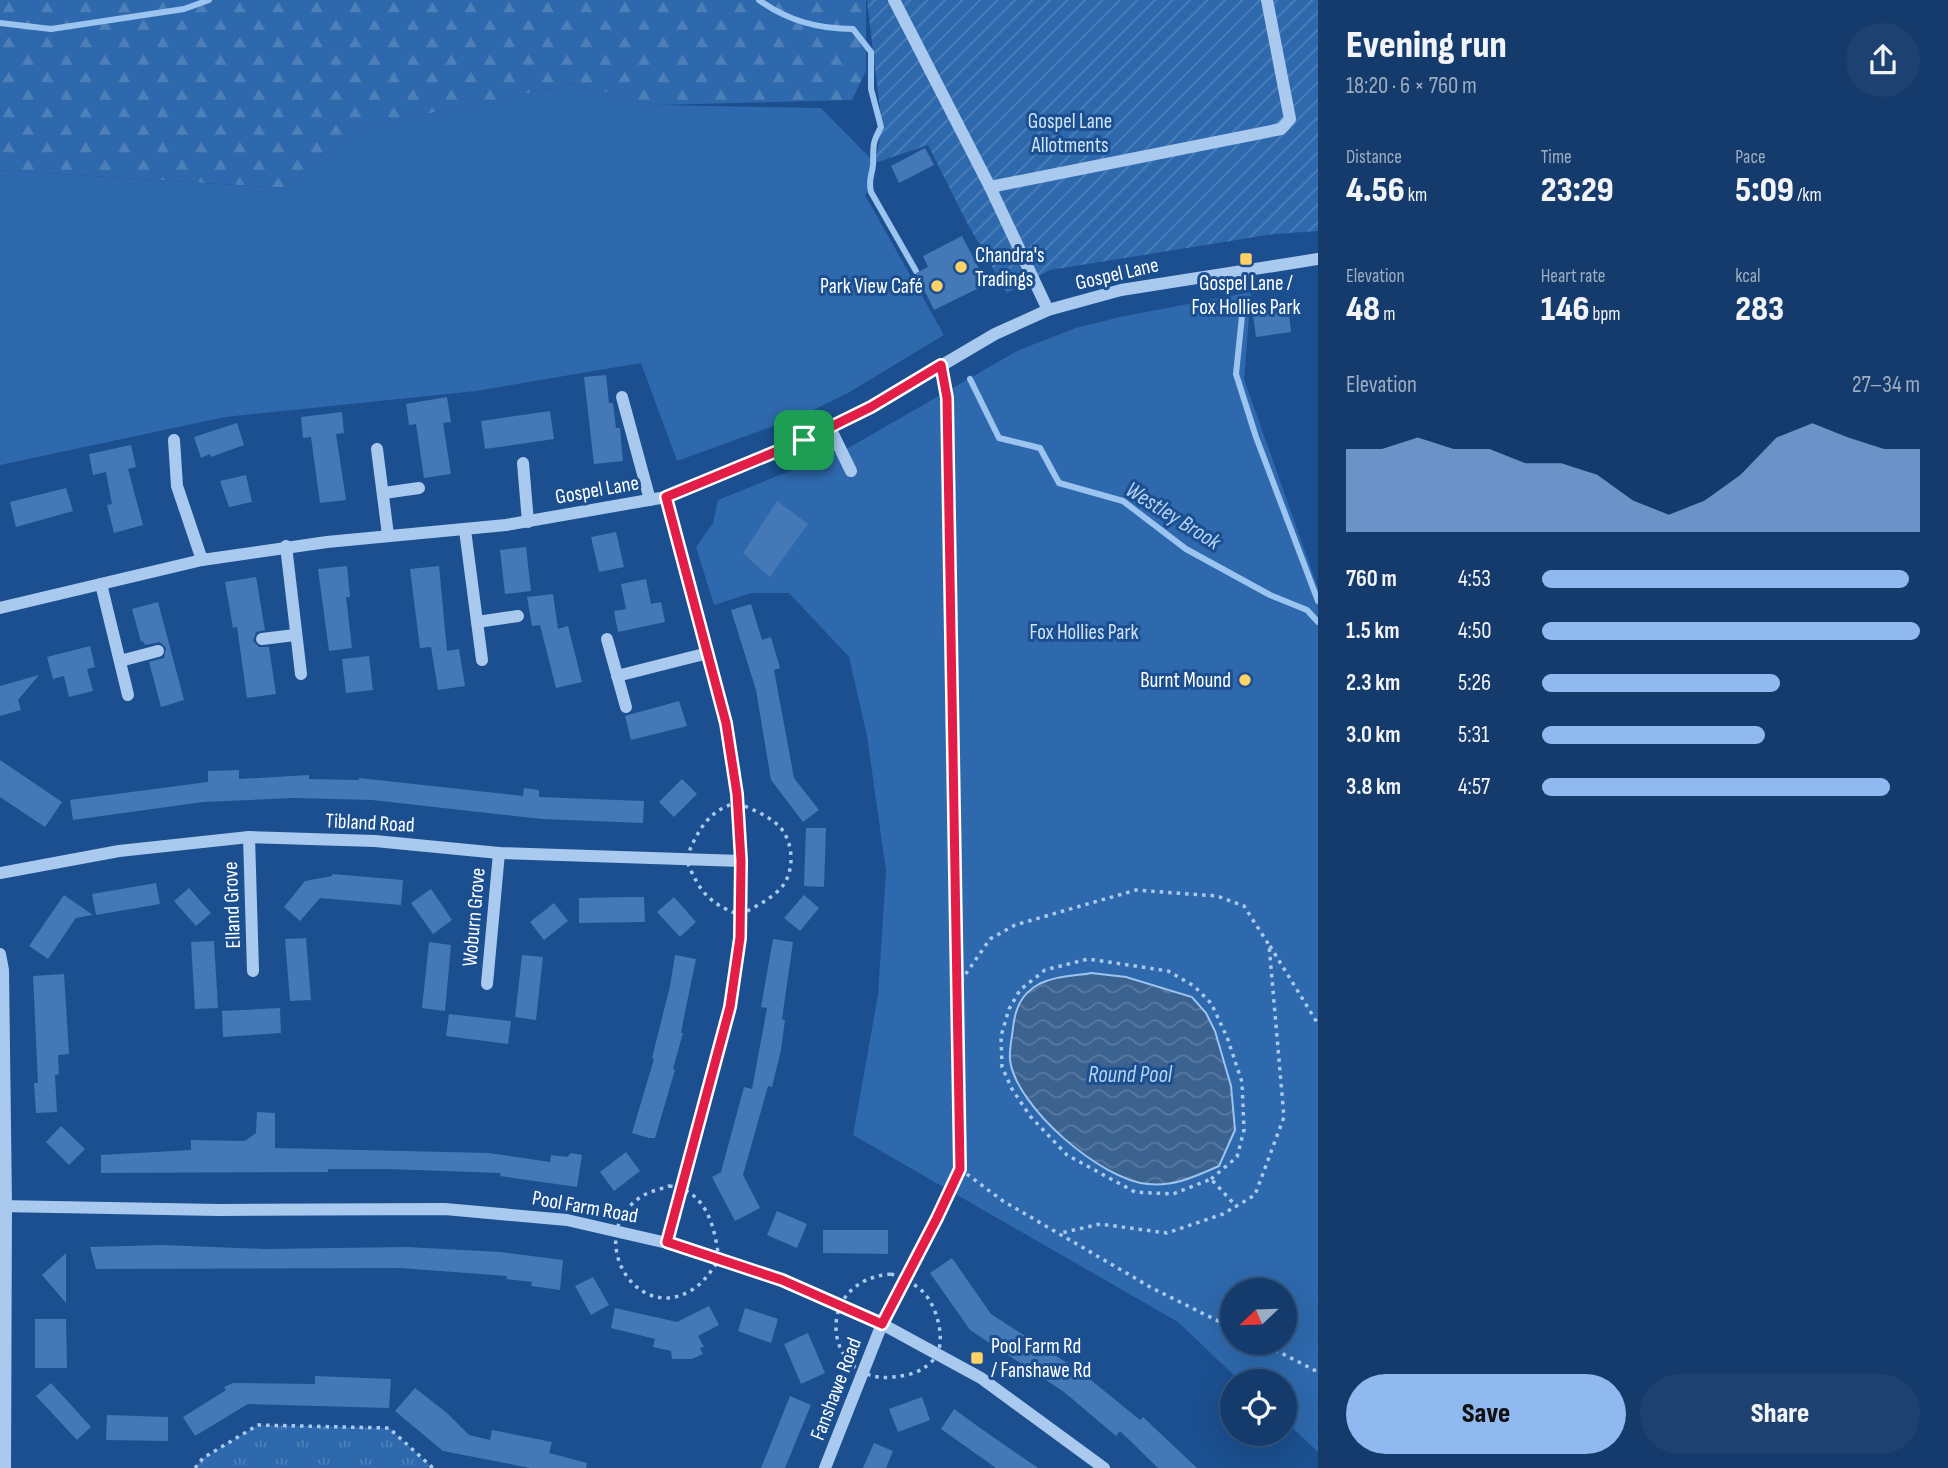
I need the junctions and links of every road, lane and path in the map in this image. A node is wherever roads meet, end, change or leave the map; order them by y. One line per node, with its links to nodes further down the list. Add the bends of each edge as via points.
1 (894, 0): 3 (street)
2 (1267, 0): 3 (street, via 1290,119 1281,129)
3 (990, 187): 5 (street)
4 (1318, 259): 5 (street, Gospel Lane, via 1121,290)
5 (1048, 310): 6 (street, Gospel Lane)
6 (941, 365): 8 (street, Gospel Lane); 45 (path, via 947,398)
7 (622, 397): 16 (street)
8 (830, 428): 12 (street); 15 (street, Gospel Lane)
9 (174, 440): 21 (street, via 177,486)
10 (377, 449): 14 (street)
11 (523, 463): 17 (street)
12 (851, 471)
13 (419, 488): 14 (street)
14 (384, 493): 19 (street)
15 (666, 497): 16 (street, Gospel Lane); 30 (street)
16 (650, 500): 17 (street, Gospel Lane)
17 (528, 522): 18 (street, Gospel Lane)
18 (465, 530): 19 (street, Gospel Lane); 25 (street)
19 (388, 535): 20 (street, Gospel Lane)
20 (286, 546): 21 (street, Gospel Lane); 26 (street)
21 (202, 561): 22 (street, Gospel Lane)
22 (101, 584): 23 (street, Gospel Lane); 32 (street)
23 (0, 608)
24 (517, 616): 25 (street)
25 (477, 622): 31 (street)
26 (295, 635): 27 (street); 33 (street)
27 (262, 639)
28 (607, 639): 34 (street)
29 (158, 651): 32 (street)
30 (708, 653): 34 (street); 39 (street, via 726,723)
31 (482, 660)
32 (120, 661): 35 (street)
33 (301, 674)
34 (617, 676): 36 (street)
35 (128, 695)
36 (626, 706)
37 (249, 837): 38 (street, Tibland Road, via 375,841); 40 (street, Tibland Road, via 119,850); 43 (street, Elland Grove)
38 (499, 853): 39 (street, Tibland Road); 44 (street, Woburn Grove)
39 (741, 861): 52 (street, via 740,938 730,1007)
40 (0, 873)
41 (1269, 944): 45 (path, via 1244,906 1217,896 1136,890 1015,925 990,939); 46 (path); 50 (path, via 1284,1117 1255,1195)
42 (0, 954): 49 (street)
43 (253, 971)
44 (487, 984)
45 (956, 989): 47 (path)
46 (1318, 1024)
47 (960, 1169): 51 (path, via 1003,1202); 54 (path)
48 (1211, 1179): 48 (path, via 1173,1194 1135,1192 1068,1155 1030,1116 1002,1067 1000,1036 1020,990 1045,970 1088,959 1168,971 1194,986 1211,1003 1242,1082 1244,1130 1237,1157); 50 (path)
49 (3, 1206): 52 (street, Pool Farm Road, via 445,1209 567,1220); 57 (street)
50 (1237, 1207): 51 (path, via 1167,1233 1100,1224)
51 (1060, 1233): 53 (path)
52 (667, 1242): 54 (street, Pool Farm Road, via 782,1280)
53 (1220, 1322)
54 (882, 1324): 60 (street, Fanshawe Road); 61 (street, Pool Farm Road, via 981,1378)
55 (1286, 1355): 56 (path)
56 (1318, 1371)
57 (5, 1468)
58 (195, 1468): 59 (path, via 203,1458 258,1425 389,1429)
59 (433, 1468)
60 (825, 1468)
61 (1104, 1468)

